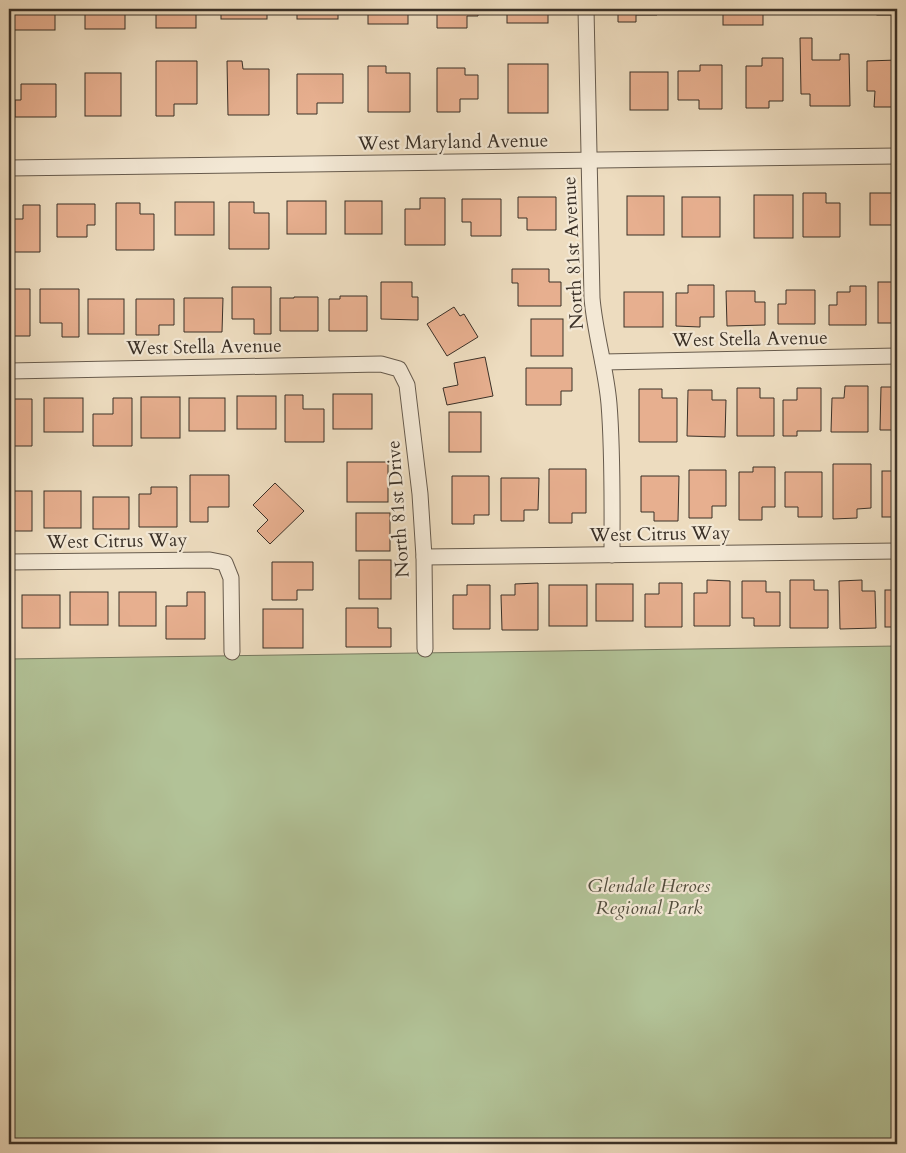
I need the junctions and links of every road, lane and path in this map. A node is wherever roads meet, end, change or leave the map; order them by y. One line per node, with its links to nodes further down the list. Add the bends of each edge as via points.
1 (586, 9): 3 (street, North 81st Avenue)
2 (897, 156): 3 (street, West Maryland Avenue)
3 (589, 160): 4 (street, West Maryland Avenue); 6 (street, North 81st Avenue, via 592,298)
4 (9, 168)
5 (897, 356): 6 (street, West Stella Avenue)
6 (603, 362): 10 (street, North 81st Avenue, via 610,421)
7 (399, 369): 8 (street, West Stella Avenue, via 381,364); 11 (street, North 81st Drive, via 407,385)
8 (9, 371)
9 (897, 551): 10 (street, West Citrus Way)
10 (612, 555): 11 (street, West Citrus Way)
11 (424, 557): 13 (street, North 81st Drive)
12 (9, 562): 14 (street, West Citrus Way, via 210,560 225,563 231,578)
13 (425, 649)
14 (232, 652)

